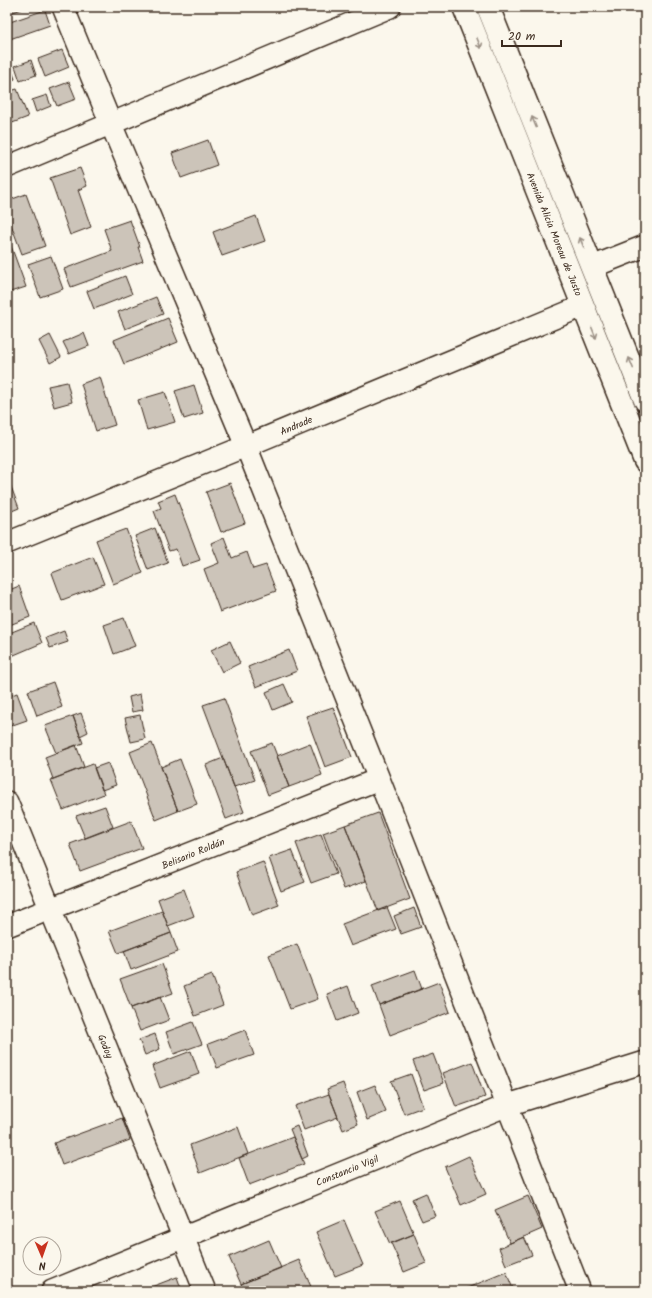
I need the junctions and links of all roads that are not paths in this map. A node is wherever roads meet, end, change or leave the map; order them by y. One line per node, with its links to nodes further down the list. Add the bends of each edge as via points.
1 (63, 7): 5 (street)
2 (390, 7): 5 (street)
3 (464, 7): 9 (main road, Avenida Alicia Moreau de Justo, one-way to 9)
4 (488, 7): 8 (main road, one-way to 4)
5 (111, 124): 6 (street); 11 (street)
6 (7, 167)
7 (645, 246): 8 (street)
8 (592, 267): 10 (main road, one-way to 8)
9 (583, 306): 11 (street, Andrade); 12 (main road, Avenida Alicia Moreau de Justo, one-way to 12)
10 (645, 400)
11 (246, 446): 13 (street, Andrade); 14 (street)
12 (645, 461)
13 (7, 543)
14 (379, 779): 16 (street, Belisario Roldán); 19 (street)
15 (7, 802): 16 (street, Godoy)
16 (51, 909): 17 (street, Belisario Roldán); 20 (street, Godoy)
17 (7, 926)
18 (645, 1062): 19 (street, Constancio Vigil)
19 (508, 1105): 20 (street, Constancio Vigil); 23 (street)
20 (183, 1237): 21 (street, Constancio Vigil); 22 (street, Godoy)
21 (52, 1291)
22 (205, 1291)
23 (580, 1291)

